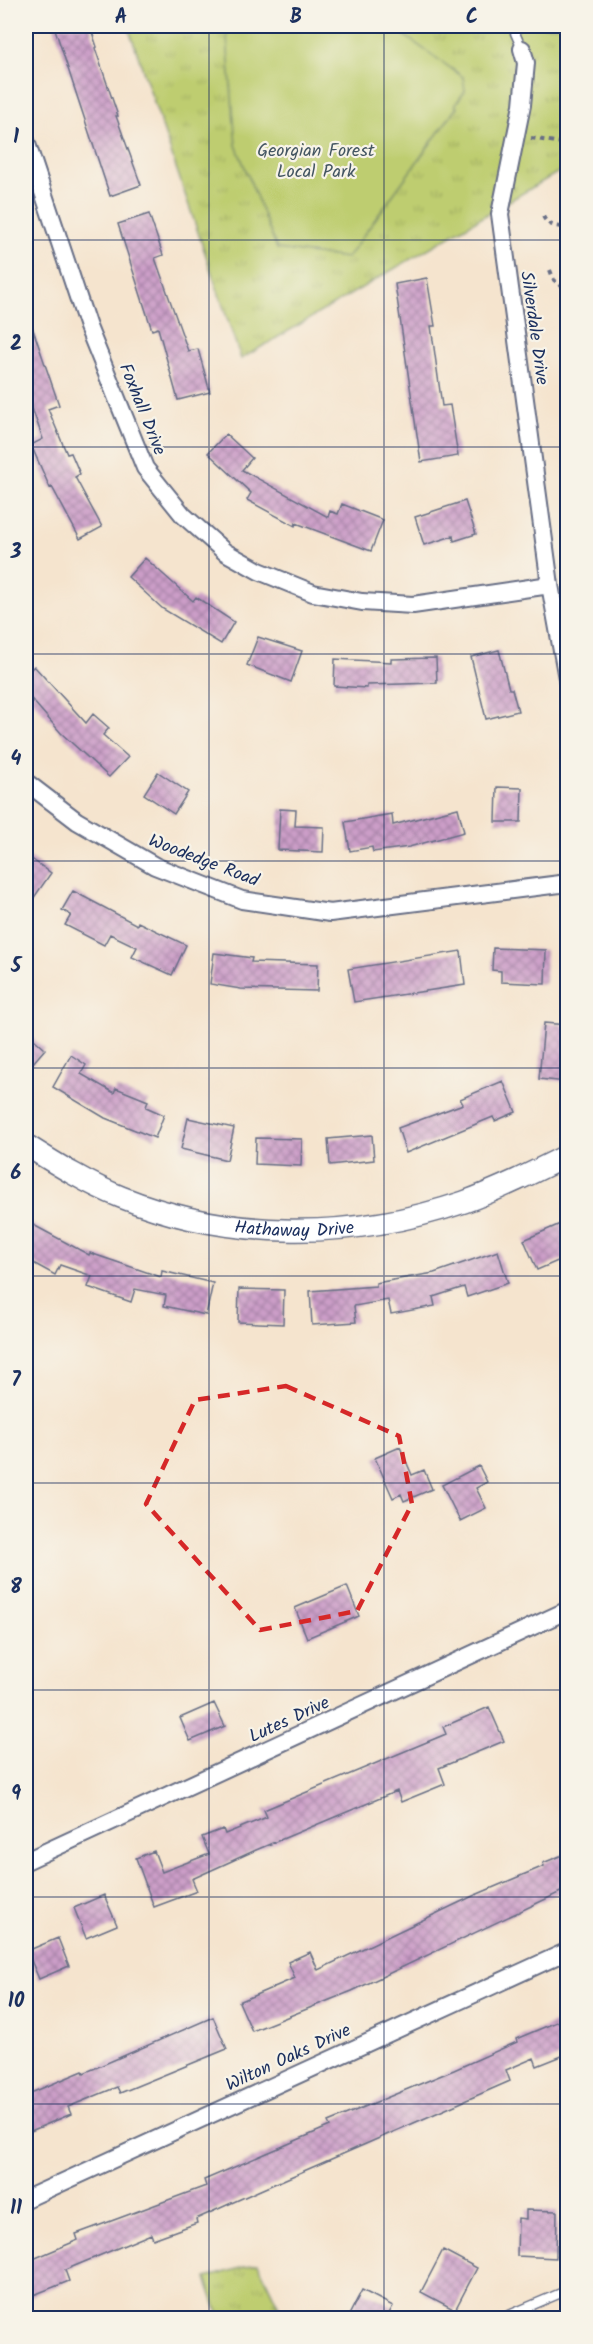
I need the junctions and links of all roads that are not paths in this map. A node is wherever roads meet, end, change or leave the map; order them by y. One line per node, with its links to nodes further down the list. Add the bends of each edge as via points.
1 (512, 26): 2 (lane)
2 (522, 49): 4 (street, Silverdale Drive, via 526,63 522,105 500,214)
3 (26, 141): 4 (street, Foxhall Drive, via 88,327 146,468 183,515 225,552 313,593 362,602 413,605)
4 (550, 585): 5 (street, Silverdale Drive)
5 (567, 684)
6 (26, 782): 7 (street, Woodedge Road, via 77,821 155,866 242,900 330,913)
7 (567, 883)
8 (26, 1145): 9 (street, Hathaway Drive, via 63,1169 122,1197 175,1214 252,1230 302,1232 352,1228 464,1202)
9 (567, 1155)
10 (567, 1610): 11 (street, Lutes Drive)
11 (26, 1861)
12 (567, 1951): 13 (street, Wilton Oaks Drive)
13 (26, 2199)
14 (567, 2290): 15 (lane)
15 (502, 2319)

